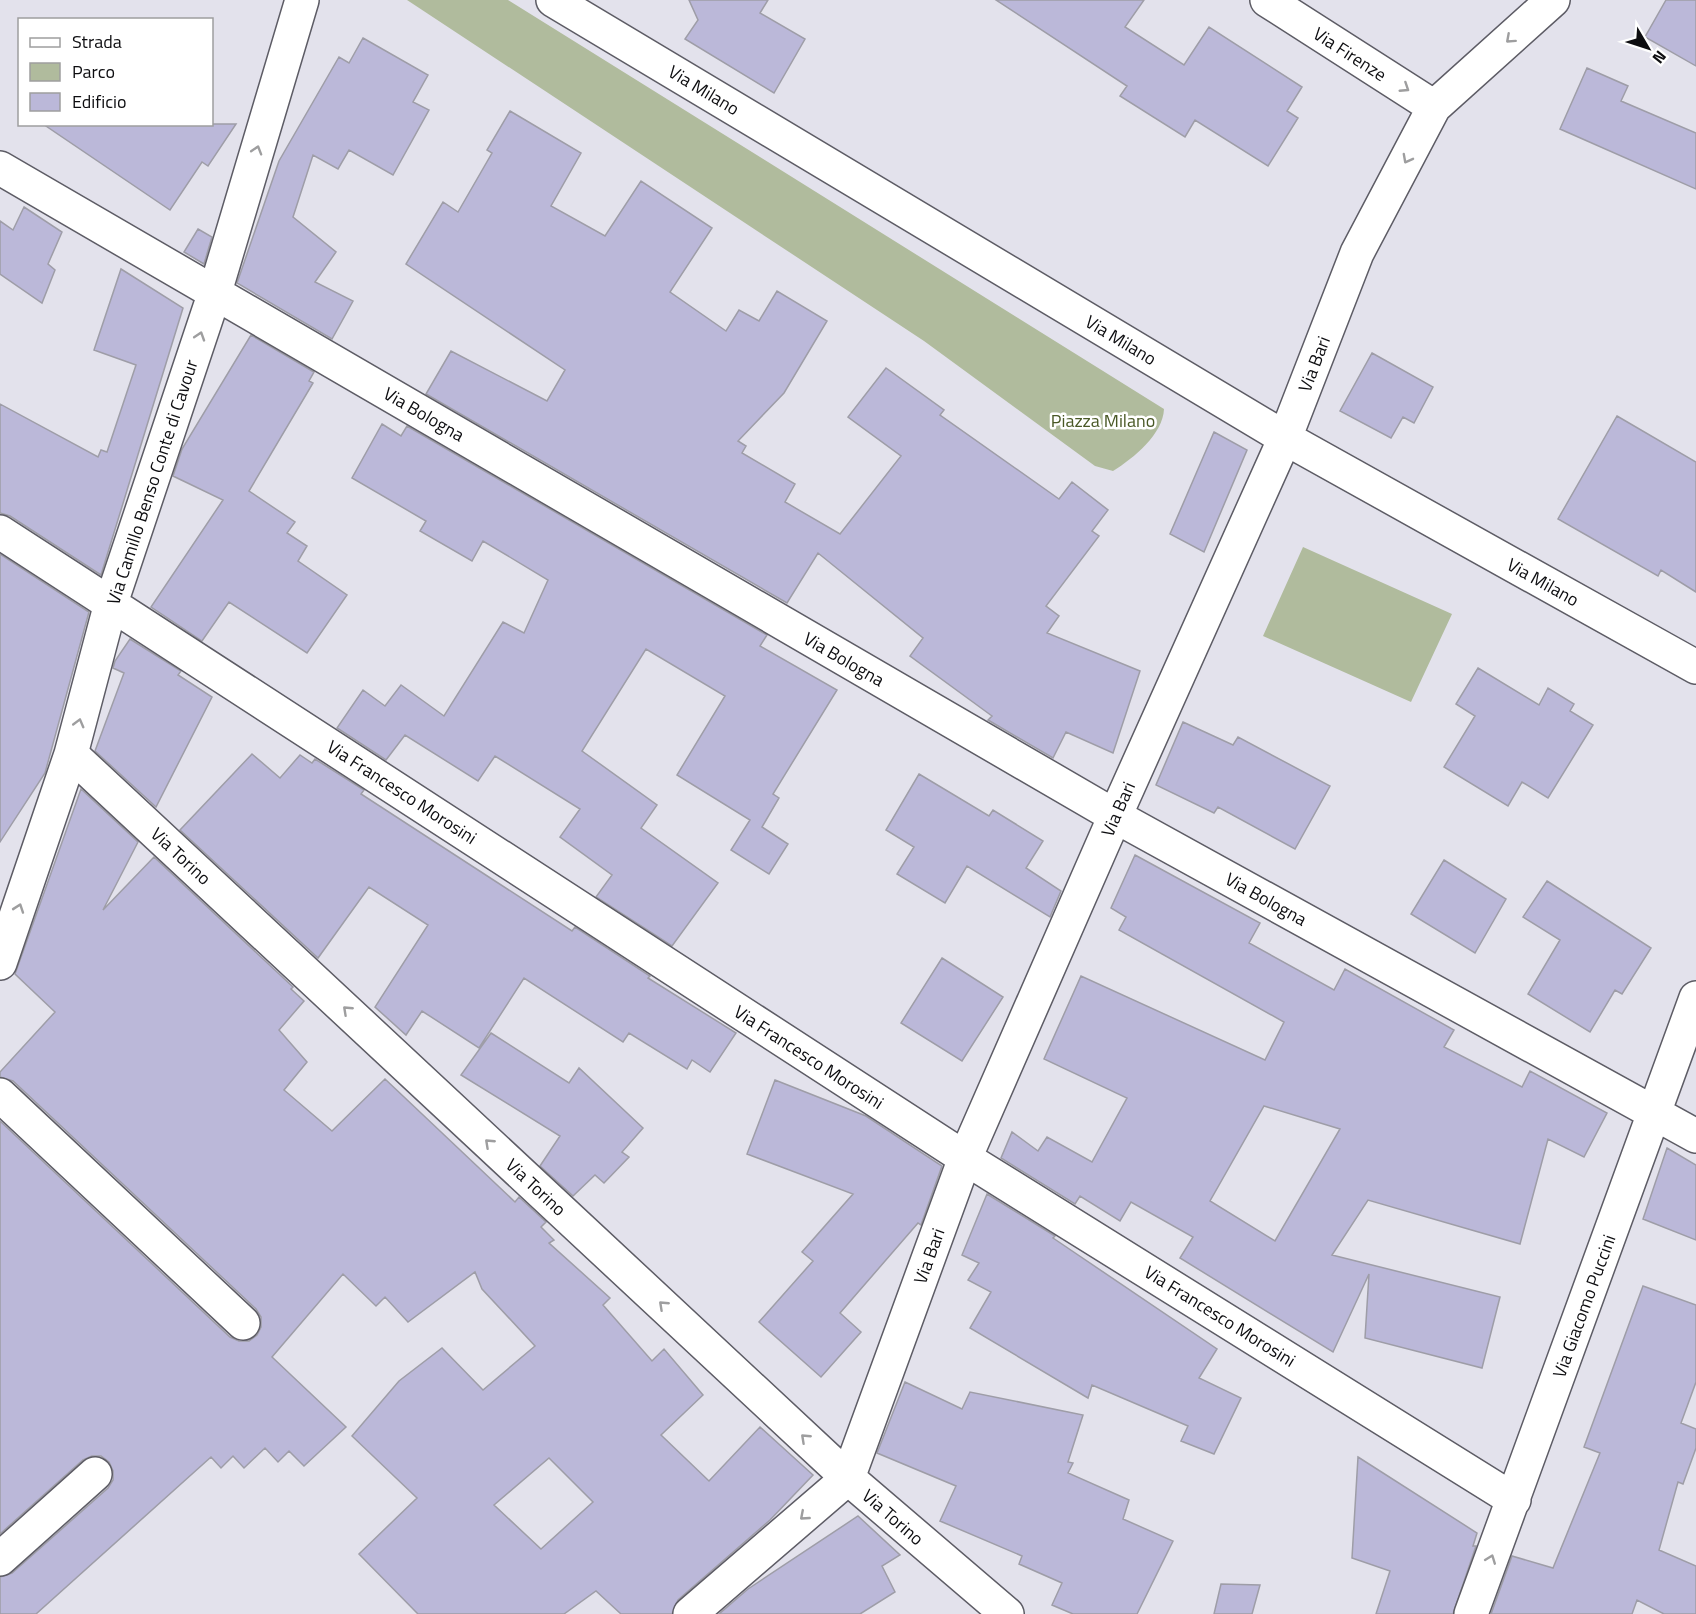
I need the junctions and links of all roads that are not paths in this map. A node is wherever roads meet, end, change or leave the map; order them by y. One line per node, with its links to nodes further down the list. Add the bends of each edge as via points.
1 (302, 0): 7 (street, Via Camillo Benso Conte di Cavour, one-way to 1)
2 (554, 0): 8 (street, Via Milano)
3 (1267, 0): 5 (street, Via Firenze, one-way to 5)
4 (1553, 0): 5 (street, Via Bari, one-way to 5)
5 (1434, 107): 8 (street, Via Bari, one-way to 8, via 1357,253)
6 (0, 168): 7 (street, Via Bologna)
7 (215, 292): 10 (street, Via Camillo Benso Conte di Cavour, one-way to 7); 13 (street, Via Bologna)
8 (1285, 438): 11 (street, Via Milano); 13 (street, Via Bari)
9 (0, 532): 10 (street, Via Francesco Morosini)
10 (111, 603): 12 (street, Via Camillo Benso Conte di Cavour, one-way to 10); 19 (street, Via Francesco Morosini)
11 (1696, 667)
12 (71, 754): 14 (street, Via Camillo Benso Conte di Cavour, one-way to 12); 22 (street, Via Torino, one-way to 12)
13 (1114, 816): 17 (street, Via Bologna); 19 (street, Via Bari)
14 (0, 963)
15 (1696, 998): 17 (street, Via Giacomo Puccini)
16 (0, 1095): 20 (street)
17 (1655, 1113): 18 (street, Via Bologna); 23 (street, Via Giacomo Puccini)
18 (1696, 1136)
19 (965, 1158): 22 (street, Via Bari); 23 (street, Via Francesco Morosini)
20 (243, 1323)
21 (95, 1474): 24 (street)
22 (848, 1478): 25 (street, Via Bari, one-way to 25); 26 (street, Via Torino)
23 (1514, 1500): 27 (street, Via Giacomo Puccini, one-way to 23)
24 (0, 1558)
25 (690, 1614)
26 (1007, 1614)
27 (1471, 1614)

